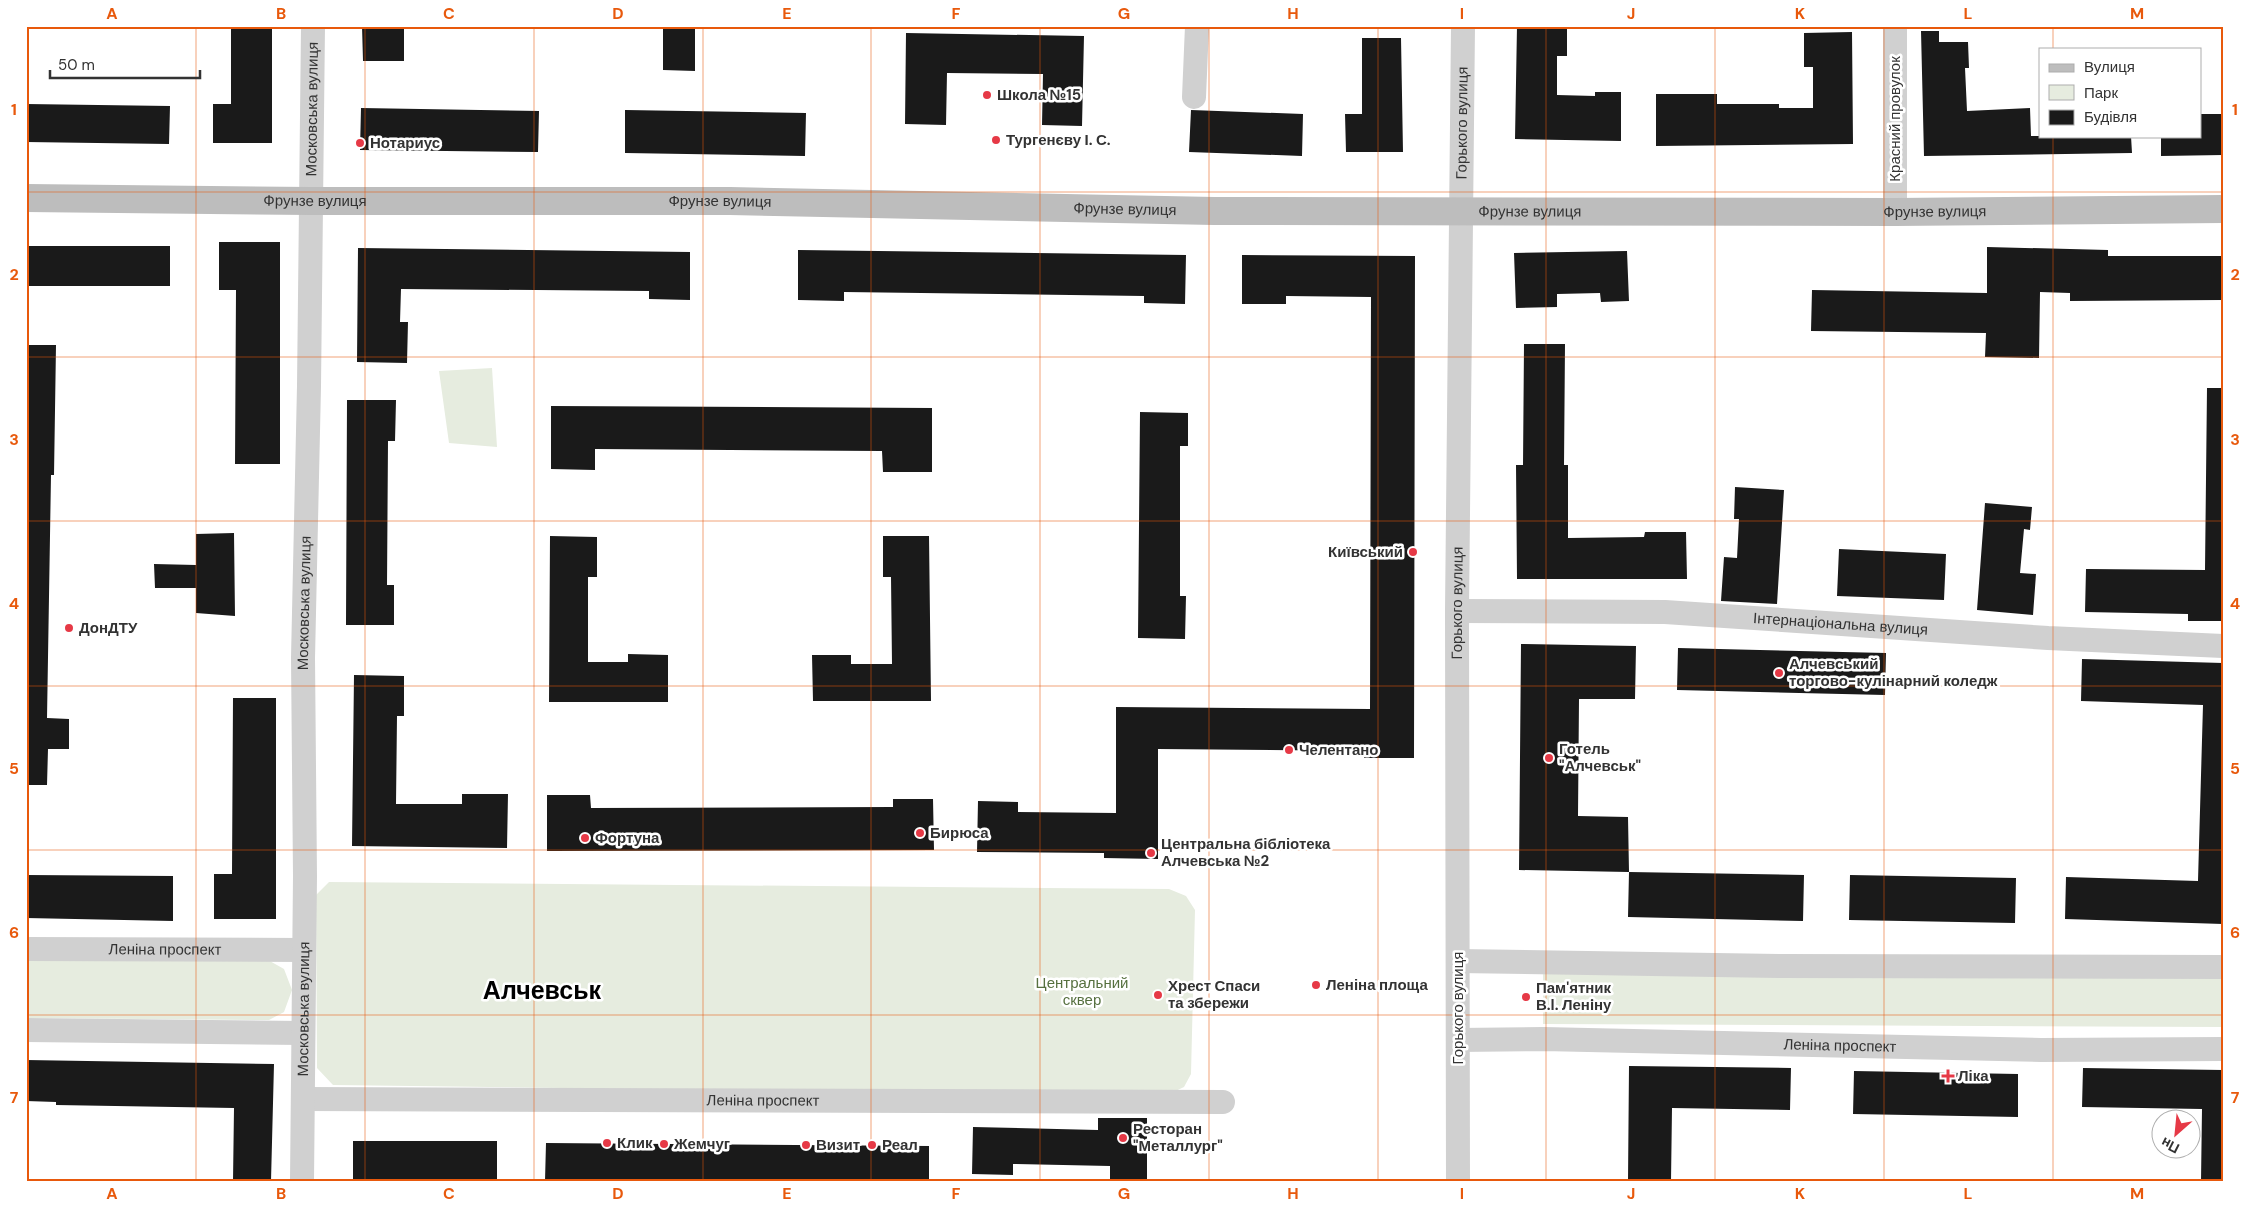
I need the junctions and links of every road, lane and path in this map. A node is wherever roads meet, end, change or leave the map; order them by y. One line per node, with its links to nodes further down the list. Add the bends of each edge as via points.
1 (313, 26): 7 (street, Московська вулиця)
2 (1197, 26): 5 (street)
3 (1463, 26): 9 (street, Горького вулиця)
4 (1895, 26): 10 (street, Красний провулок)
5 (1194, 97)
6 (26, 198): 7 (street, Фрунзе вулиця)
7 (312, 201): 9 (street, Фрунзе вулиця, via 730,201 1214,211); 14 (street, Московська вулиця, via 302,658)
8 (2223, 209): 10 (street, Фрунзе вулиця)
9 (1462, 210): 10 (street, Фрунзе вулиця); 11 (street, Горького вулиця)
10 (1894, 212)
11 (1457, 610): 12 (street, Інтернаціональна вулиця, via 1665,612 2048,638); 15 (street, Горького вулиця)
12 (2223, 646)
13 (26, 949): 14 (street, Леніна проспект)
14 (304, 950): 18 (street, Московська вулиця)
15 (1458, 961): 16 (street); 19 (street, Горького вулиця)
16 (2223, 968)
17 (26, 1030): 18 (street)
18 (302, 1033): 21 (street, Московська вулиця)
19 (1458, 1040): 20 (street, Леніна проспект, via 2041,1050); 24 (street, Горького вулиця)
20 (2223, 1049)
21 (303, 1099): 22 (street, Леніна проспект); 23 (street, Московська вулиця)
22 (1223, 1102)
23 (302, 1181)
24 (1458, 1181)

